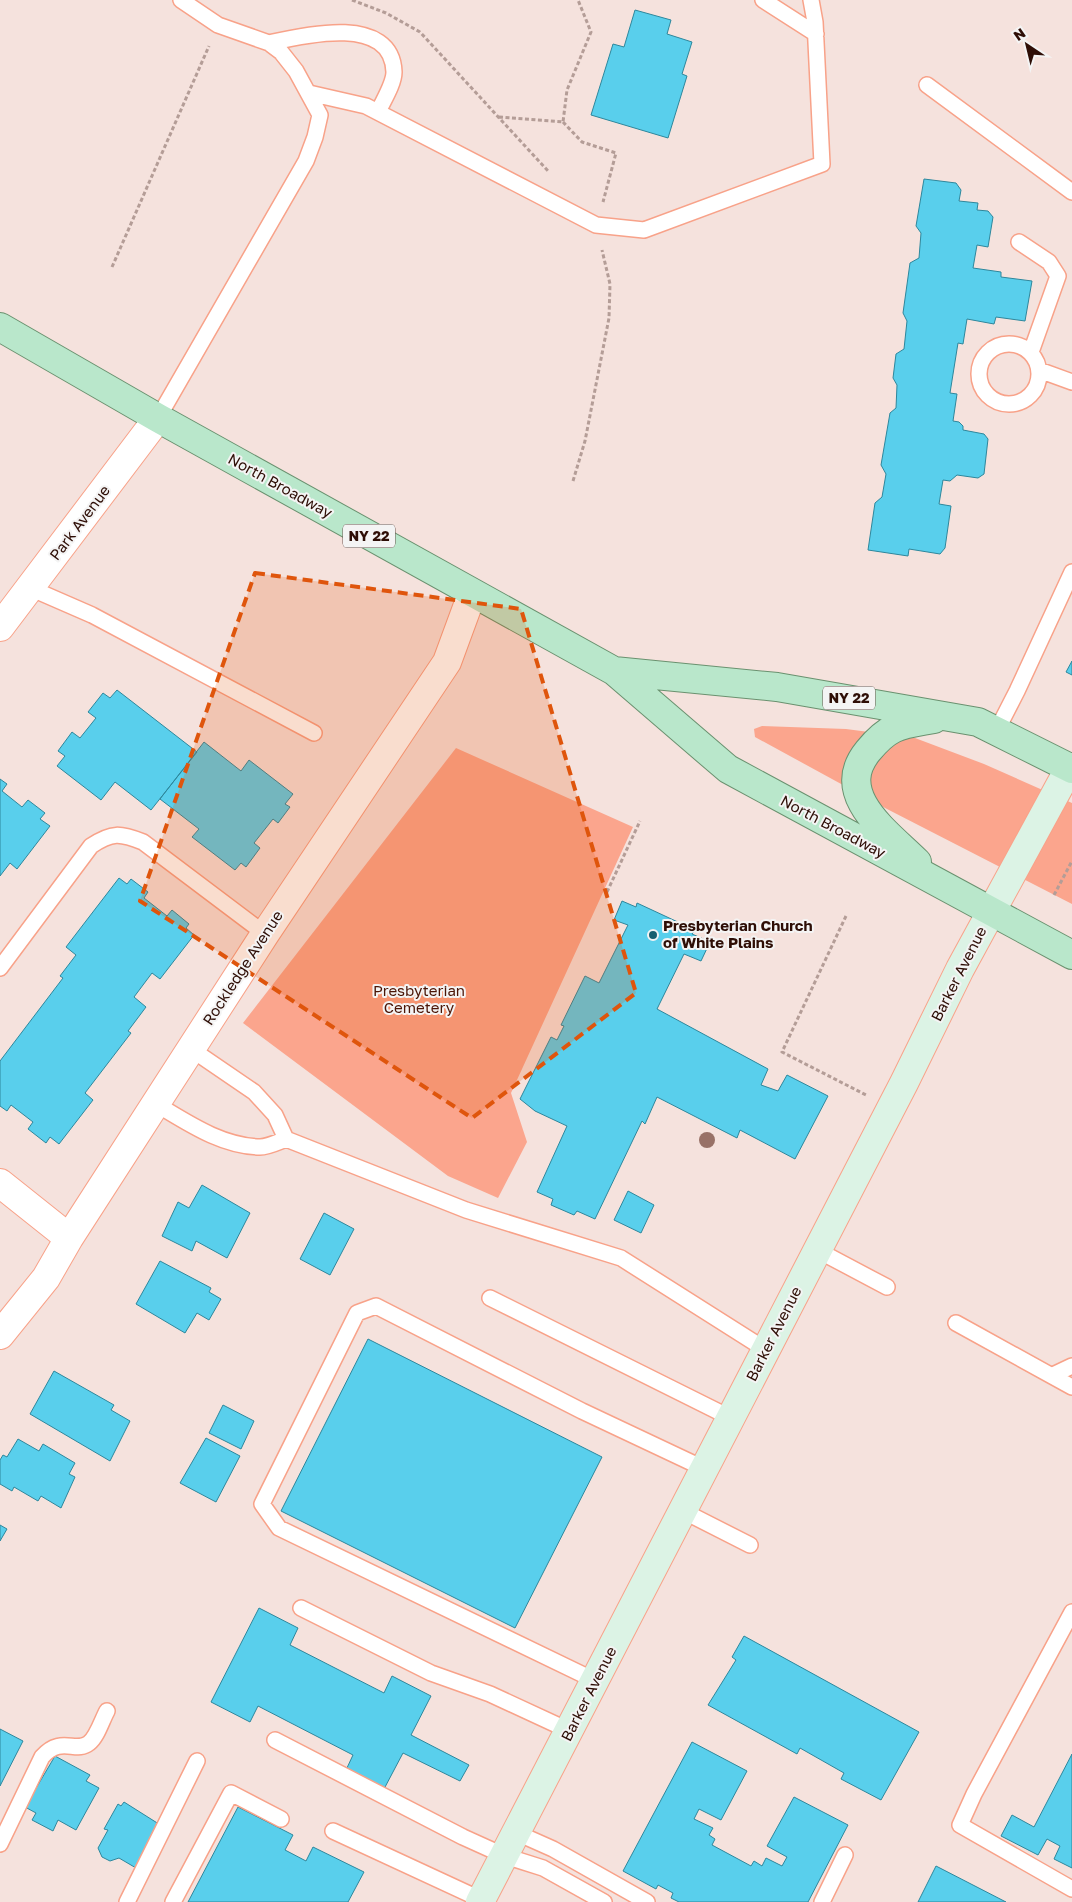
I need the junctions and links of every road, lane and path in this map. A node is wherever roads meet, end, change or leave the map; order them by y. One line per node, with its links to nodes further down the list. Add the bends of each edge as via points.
1 (181, 0): 6 (lane)
2 (352, 0): 12 (path, via 386,13 420,32)
3 (578, 0): 13 (path, via 591,32 567,90)
4 (763, 0): 7 (lane)
5 (811, 0): 7 (lane)
6 (218, 25): 8 (lane); 18 (path)
7 (816, 34): 16 (lane, via 822,164 644,230)
8 (269, 43): 10 (lane, via 281,52); 11 (lane, via 349,32 368,36 382,45 391,58 394,74)
9 (927, 85): 15 (lane)
10 (309, 93): 11 (lane, via 366,106); 23 (lane, via 320,115 306,161)
11 (378, 112): 16 (lane)
12 (498, 117): 13 (path); 14 (path)
13 (564, 122): 16 (path, via 582,142 616,152)
14 (551, 174)
15 (1072, 192)
16 (596, 225): 24 (path, via 610,284 609,318 585,441)
17 (1020, 242): 20 (lane, via 1049,262 1058,276)
18 (112, 267)
19 (0, 327): 23 (main road, North Broadway / NY 22)
20 (1031, 352): 21 (lane); 21 (lane, via 1013,343 994,346 986,352 978,370 982,390 998,402 1018,402 1035,390)
21 (1039, 370): 22 (lane)
22 (1072, 382)
23 (158, 418): 26 (street, Park Avenue); 27 (main road, North Broadway / NY 22)
24 (573, 481)
25 (1072, 572): 30 (lane, via 1017,691)
26 (30, 588): 28 (street, Park Avenue); 31 (lane, via 92,615)
27 (472, 594): 29 (main road, North Broadway / NY 22); 40 (street, Rockledge Avenue, via 447,662)
28 (0, 627)
29 (614, 671): 30 (main road, North Broadway / NY 22, via 777,687); 35 (main road, North Broadway / NY 22, via 728,769)
30 (987, 727): 32 (main road, North Broadway / NY 22); 35 (main road, via 941,718 892,728 860,761 855,778 859,798 869,814)
31 (314, 733)
32 (1071, 768): 38 (street, Barker Avenue)
33 (640, 821): 36 (path)
34 (1072, 861): 37 (path)
35 (936, 882): 38 (main road, North Broadway / NY 22)
36 (607, 892)
37 (1054, 895)
38 (991, 912): 41 (main road, North Broadway / NY 22); 45 (street, Barker Avenue)
39 (846, 916): 45 (path, via 782,1052)
40 (265, 934): 42 (lane, via 143,842 123,834 105,836 91,846); 43 (street, Rockledge Avenue)
41 (1072, 955)
42 (0, 968)
43 (191, 1049): 44 (street, Rockledge Avenue); 46 (lane, via 254,1092 275,1115)
44 (156, 1104): 46 (lane, via 205,1133 234,1143 262,1147); 48 (street, Rockledge Avenue)
45 (891, 1108): 49 (street, Barker Avenue)
46 (286, 1139): 54 (lane, via 466,1210 621,1258)
47 (0, 1183): 48 (street)
48 (69, 1238): 53 (street, Rockledge Avenue, via 46,1278)
49 (817, 1250): 50 (lane); 54 (street, Barker Avenue)
50 (887, 1287)
51 (490, 1298): 58 (lane)
52 (956, 1323): 56 (lane)
53 (0, 1335)
54 (766, 1350): 58 (street, Barker Avenue)
55 (1072, 1366): 56 (lane)
56 (1053, 1375): 57 (lane)
57 (1072, 1387)
58 (731, 1418): 59 (street, Barker Avenue)
59 (705, 1469): 60 (street, Barker Avenue); 64 (lane, via 582,1411 376,1306 357,1313 262,1504 279,1528)
60 (684, 1511): 61 (lane); 64 (street, Barker Avenue)
61 (750, 1545)
62 (301, 1608): 66 (lane, via 431,1674 490,1694)
63 (1072, 1612): 74 (lane, via 960,1825)
64 (596, 1681): 66 (street, Barker Avenue)
65 (107, 1711): 71 (lane, via 90,1743 81,1746 59,1744 42,1757)
66 (570, 1731): 72 (street, Barker Avenue)
67 (275, 1740): 72 (lane, via 463,1837)
68 (197, 1761): 76 (lane)
69 (281, 1819): 77 (lane, via 231,1793)
70 (332, 1831): 75 (lane)
71 (0, 1844)
72 (511, 1844): 75 (street, Barker Avenue); 78 (lane, via 543,1868); 79 (lane, via 552,1849)
73 (845, 1855): 80 (lane)
74 (1072, 1889)
75 (481, 1901)
76 (127, 1902)
77 (173, 1902)
78 (604, 1902)
79 (647, 1902)
80 (822, 1902)

